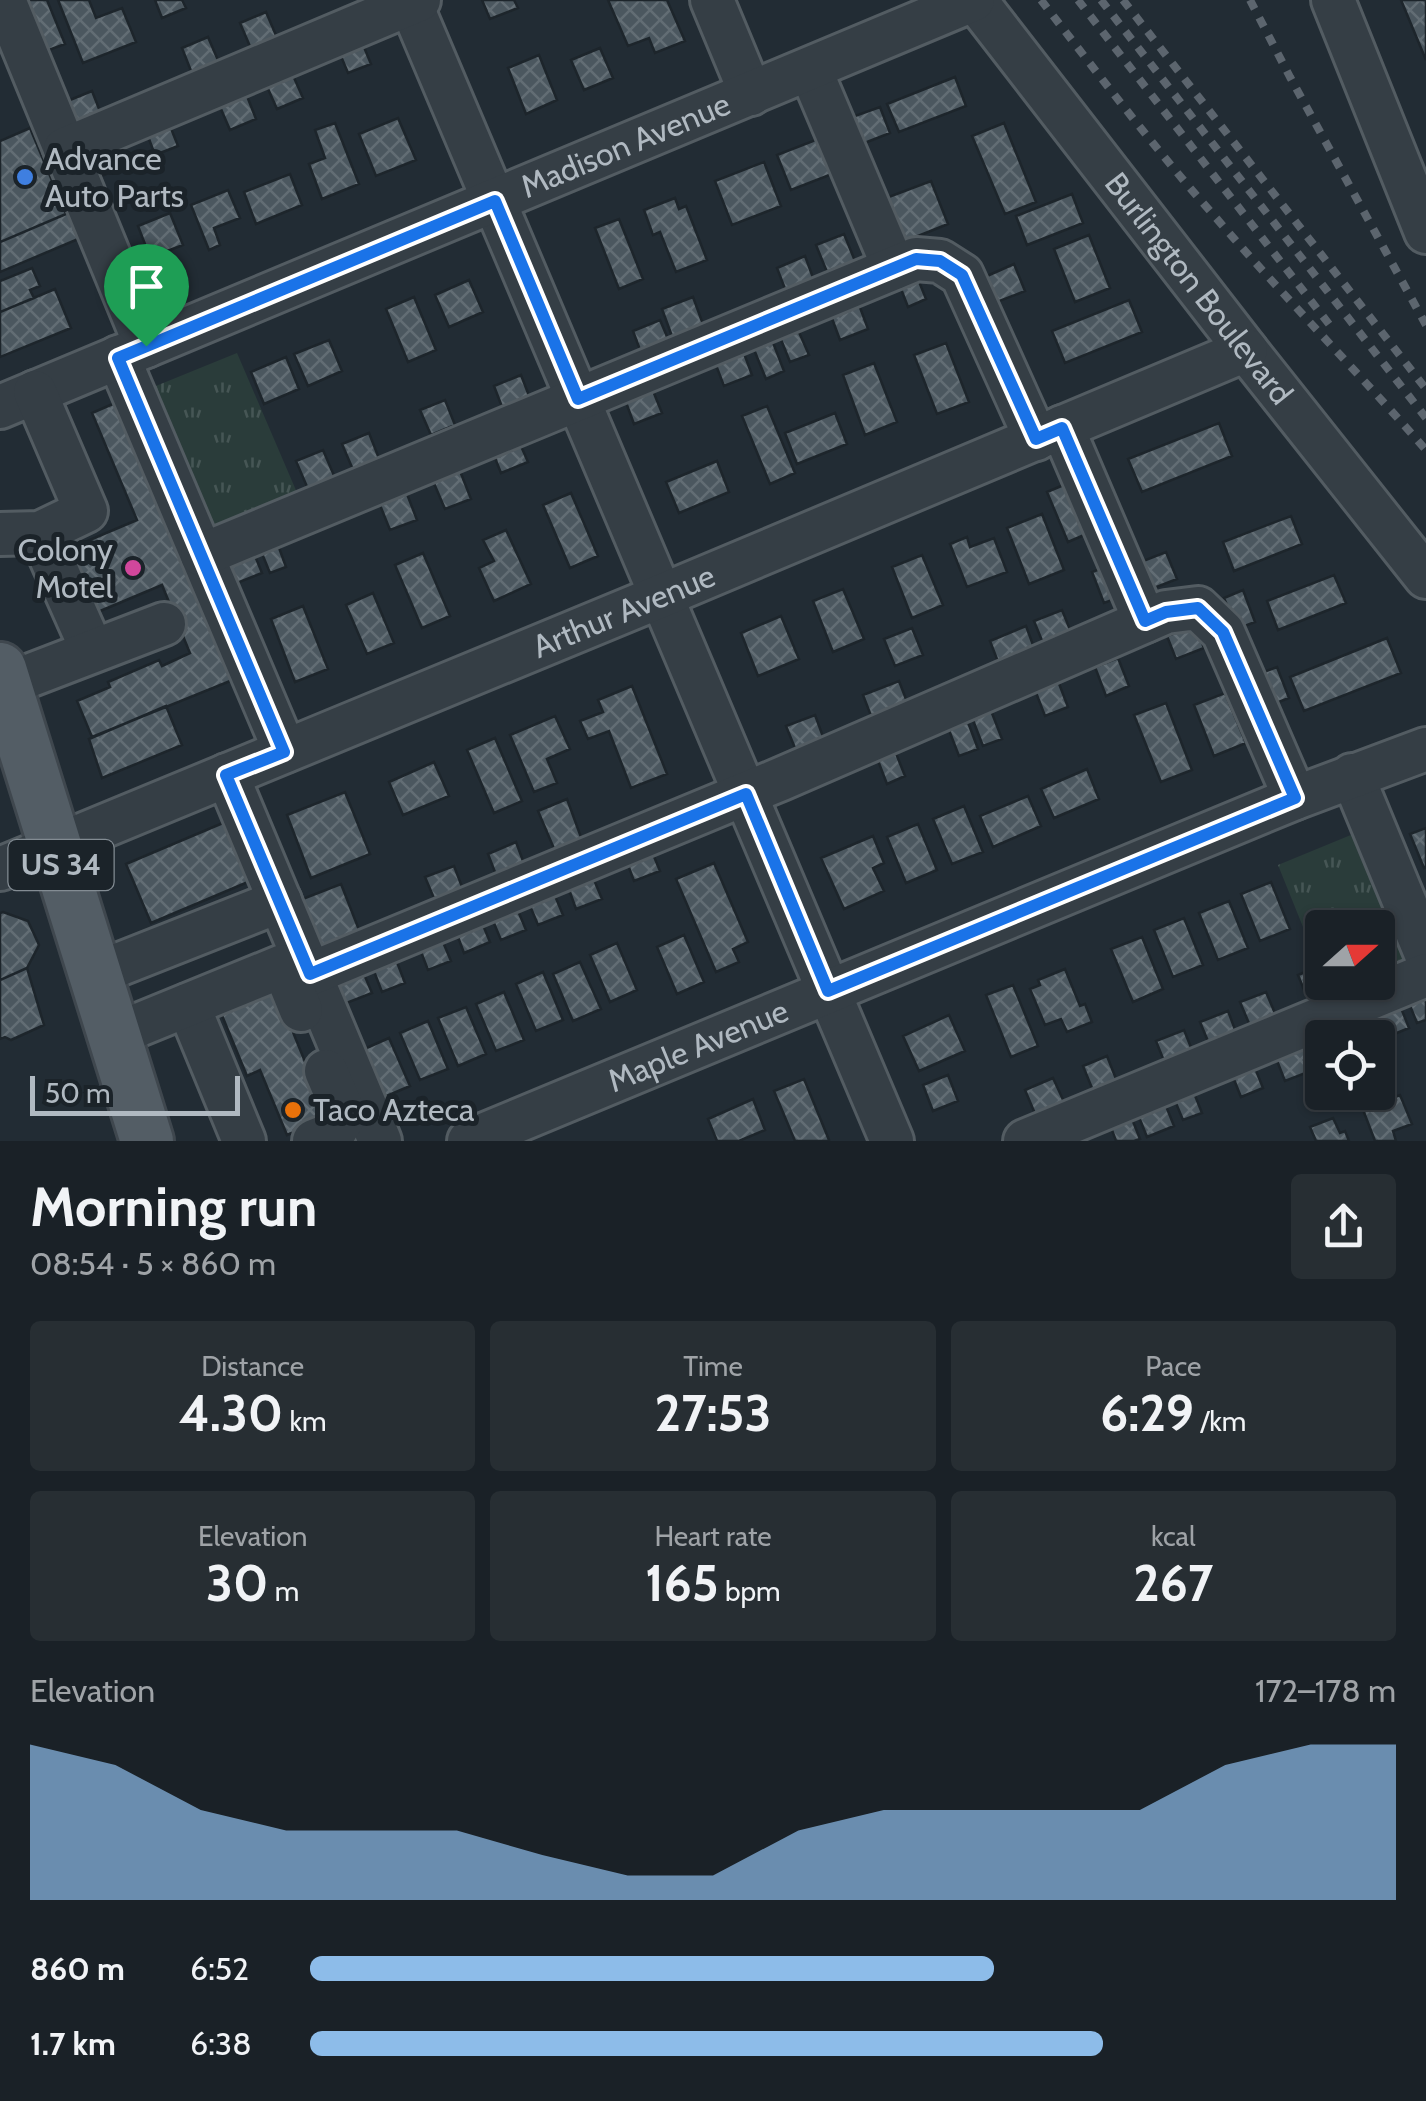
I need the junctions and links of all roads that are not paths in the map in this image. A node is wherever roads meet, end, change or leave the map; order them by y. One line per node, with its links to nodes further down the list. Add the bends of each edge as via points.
1 (4, 0): 7 (street)
2 (712, 0): 8 (street)
3 (974, 0): 6 (street, Madison Avenue); 14 (street, Burlington Boulevard)
4 (1333, 0): 10 (street)
5 (413, 1): 9 (street); 11 (street)
6 (810, 69): 8 (street, Madison Avenue); 13 (street)
7 (16, 75): 9 (street)
8 (751, 94): 11 (street, Madison Avenue)
9 (65, 149): 15 (street)
10 (1411, 152): 12 (street)
11 (495, 201): 15 (street, Madison Avenue); 17 (street)
12 (1426, 232)
13 (894, 268): 17 (street); 18 (street, via 916,259 940,261 962,275)
14 (1246, 350): 18 (street, Arthur Avenue); 21 (street, Burlington Boulevard)
15 (132, 352): 16 (street, Madison Avenue); 20 (street)
16 (18, 399): 19 (street, via 86,511)
17 (578, 399): 20 (street); 22 (street)
18 (1049, 433): 22 (street, Arthur Avenue); 23 (street)
19 (20, 533): 25 (street)
20 (202, 555): 28 (street)
21 (1426, 577)
22 (661, 596): 28 (street, Arthur Avenue); 31 (street)
23 (1145, 621): 31 (street); 32 (street, via 1198,608 1223,632)
24 (164, 624): 25 (street)
25 (92, 650): 26 (street)
26 (2, 677): 33 (main road, US 34)
27 (1426, 749): 30 (street, Maple Avenue)
28 (284, 752): 29 (street, Arthur Avenue)
29 (226, 775): 33 (street, Arthur Avenue); 35 (street)
30 (1352, 775): 32 (street, Maple Avenue); 36 (street)
31 (746, 794): 38 (street); 40 (street)
32 (1295, 798): 40 (street, Maple Avenue)
33 (55, 846): 34 (street, Arthur Avenue); 37 (main road, US 34)
34 (0, 869)
35 (280, 902): 37 (street); 38 (street)
36 (1426, 954)
37 (95, 974): 42 (main road, US 34)
38 (310, 974): 46 (street)
39 (1426, 975): 49 (street)
40 (828, 991): 47 (street, Maple Avenue); 48 (street)
41 (188, 1005): 42 (street); 44 (street); 45 (street, via 284,966 345,1116 334,1132)
42 (114, 1034): 43 (main road, US 34)
43 (146, 1141)
44 (244, 1141)
45 (314, 1141)
46 (380, 1141)
47 (469, 1141)
48 (892, 1141)
49 (1024, 1141)

